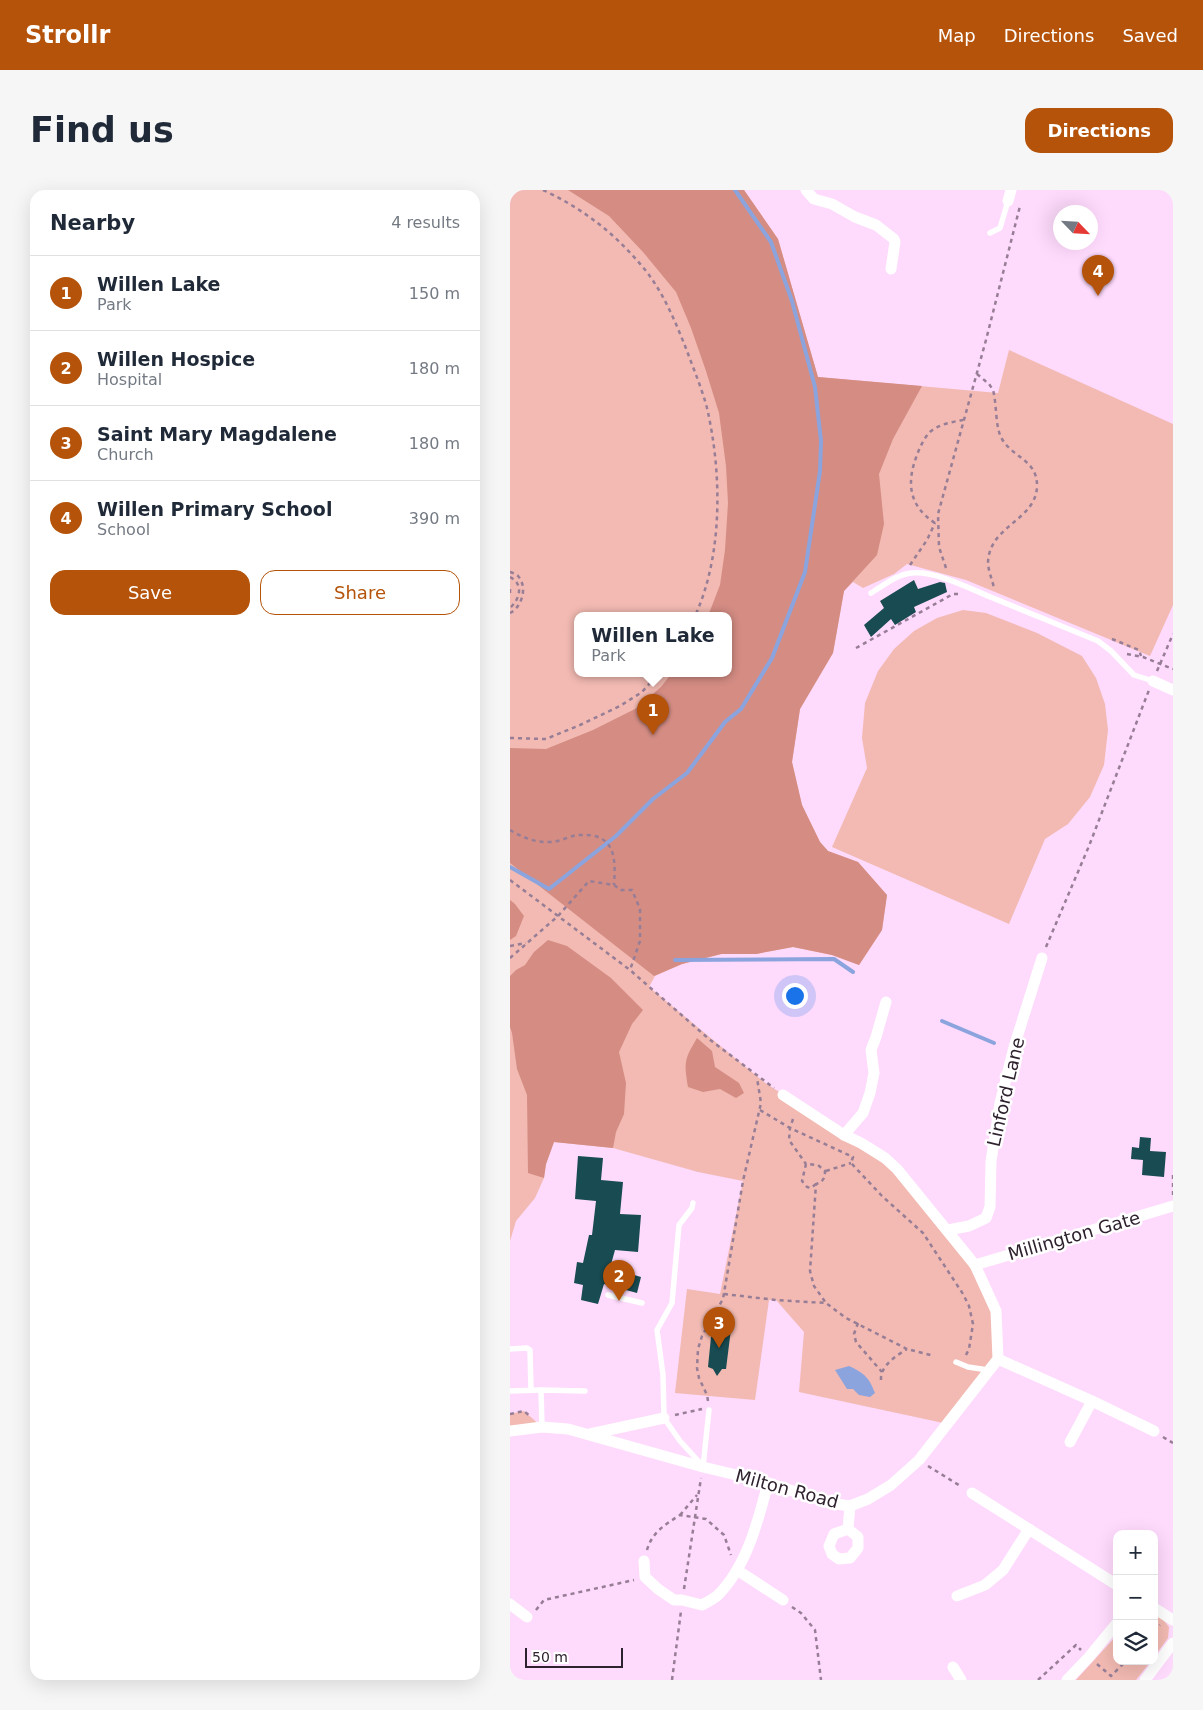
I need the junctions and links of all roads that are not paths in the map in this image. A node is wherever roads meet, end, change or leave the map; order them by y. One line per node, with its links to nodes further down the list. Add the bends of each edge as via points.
1 (806, 190): 4 (street, via 814,199 876,225 894,239)
2 (1010, 196): 3 (lane, via 1000,228)
3 (990, 233)
4 (891, 268)
5 (871, 593): 6 (lane, via 905,574 926,574 953,582 1093,640 1111,651 1134,675)
6 (1152, 681): 7 (street)
7 (1173, 690)
8 (1042, 958): 14 (street, Linford Lane, via 1000,1103 991,1161 990,1207 986,1218 969,1226)
9 (886, 1002): 11 (street, via 871,1050 874,1073 870,1093 863,1112)
10 (783, 1095): 11 (street)
11 (844, 1135): 14 (street, via 885,1158)
12 (693, 1203): 28 (lane, via 679,1225 672,1303 657,1330)
13 (1173, 1206): 15 (street, Millington Gate)
14 (948, 1230): 15 (street)
15 (975, 1265): 19 (street, via 996,1310)
16 (608, 1295): 17 (lane)
17 (642, 1303)
18 (510, 1349): 22 (lane, via 530,1350)
19 (998, 1359): 21 (street, Milton Road); 26 (street)
20 (956, 1362): 21 (lane)
21 (988, 1370): 37 (street, Milton Road, via 918,1460 891,1485)
22 (531, 1390): 23 (lane); 25 (lane)
23 (541, 1390): 24 (lane); 29 (lane)
24 (585, 1391)
25 (510, 1392)
26 (1092, 1401): 31 (street); 33 (street)
27 (709, 1410): 34 (lane)
28 (664, 1418): 32 (street); 34 (lane)
29 (542, 1427): 30 (street, Milton Road); 32 (street, Milton Road, via 568,1429)
30 (510, 1431)
31 (1154, 1431)
32 (587, 1435): 34 (street, Milton Road)
33 (1070, 1442)
34 (703, 1467): 35 (street, Milton Road)
35 (768, 1483): 37 (street, Milton Road, via 830,1503); 41 (street, via 755,1527)
36 (972, 1493): 39 (street)
37 (850, 1506): 38 (street)
38 (848, 1529)
39 (1029, 1529): 42 (street); 43 (street, via 1003,1570 985,1585)
40 (644, 1561): 41 (street, via 645,1577 658,1589 674,1600 702,1605 718,1596)
41 (737, 1570): 44 (street)
42 (1113, 1582)
43 (957, 1596)
44 (783, 1600)
45 (510, 1604): 47 (street)
46 (1158, 1611): 48 (street)
47 (527, 1617)
48 (1173, 1620)
49 (1113, 1628): 53 (street)
50 (1173, 1643): 54 (street)
51 (953, 1667): 52 (street)
52 (961, 1680)
53 (1067, 1680)
54 (1145, 1680)

